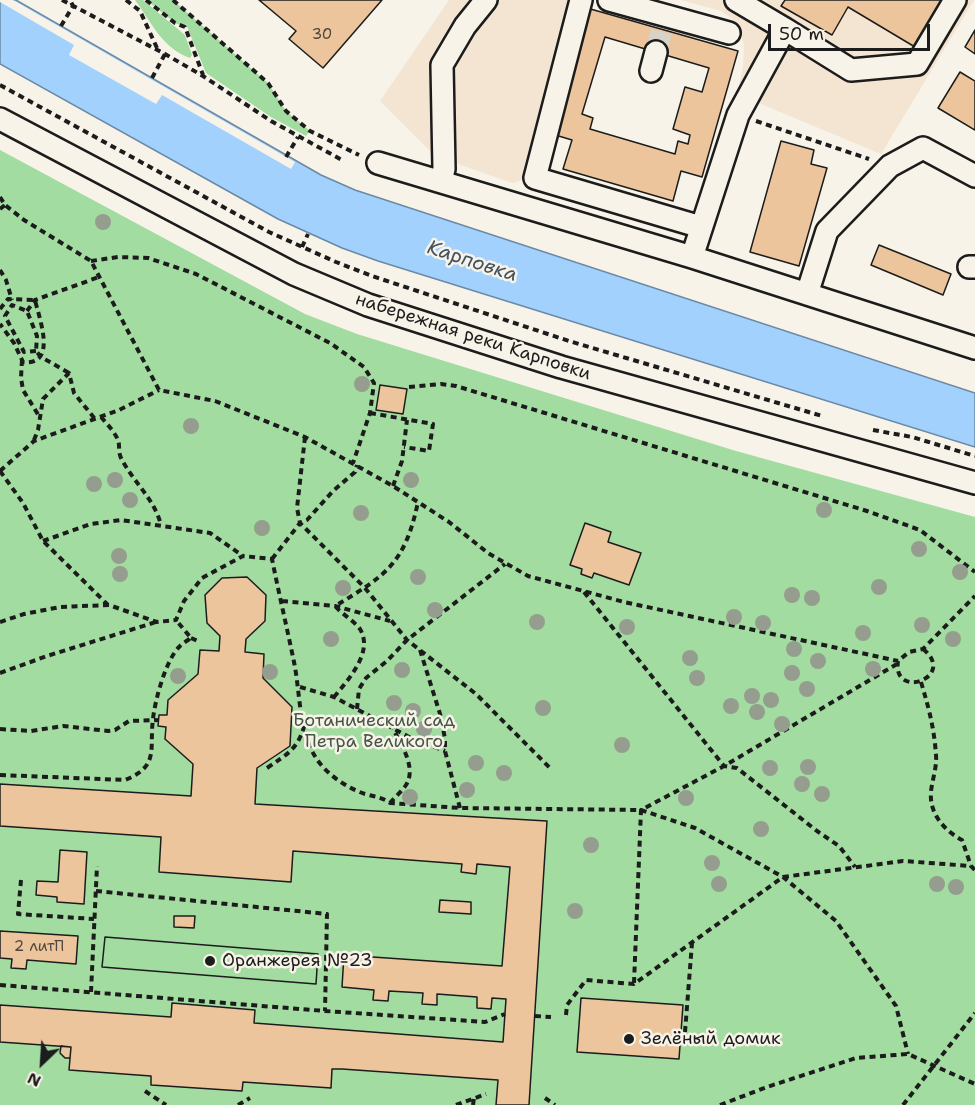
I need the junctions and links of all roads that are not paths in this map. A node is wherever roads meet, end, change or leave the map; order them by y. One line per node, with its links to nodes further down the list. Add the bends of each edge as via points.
1 (486, 0): 11 (street, via 442,64)
2 (581, 0): 12 (street, via 535,178)
3 (609, 0): 7 (street, via 664,23)
4 (736, 0): 6 (street)
5 (956, 0): 6 (street, via 917,64 851,70)
6 (784, 29): 12 (street, via 738,115)
7 (729, 33)
8 (0, 119): 16 (street, набережная реки Карповки, via 339,294 561,367)
9 (378, 163): 11 (street)
10 (975, 176): 14 (street, via 923,148 890,166 827,231)
11 (441, 181): 13 (street)
12 (701, 227): 13 (street)
13 (692, 257): 14 (street)
14 (807, 294): 15 (street)
15 (975, 348)
16 (975, 483)

